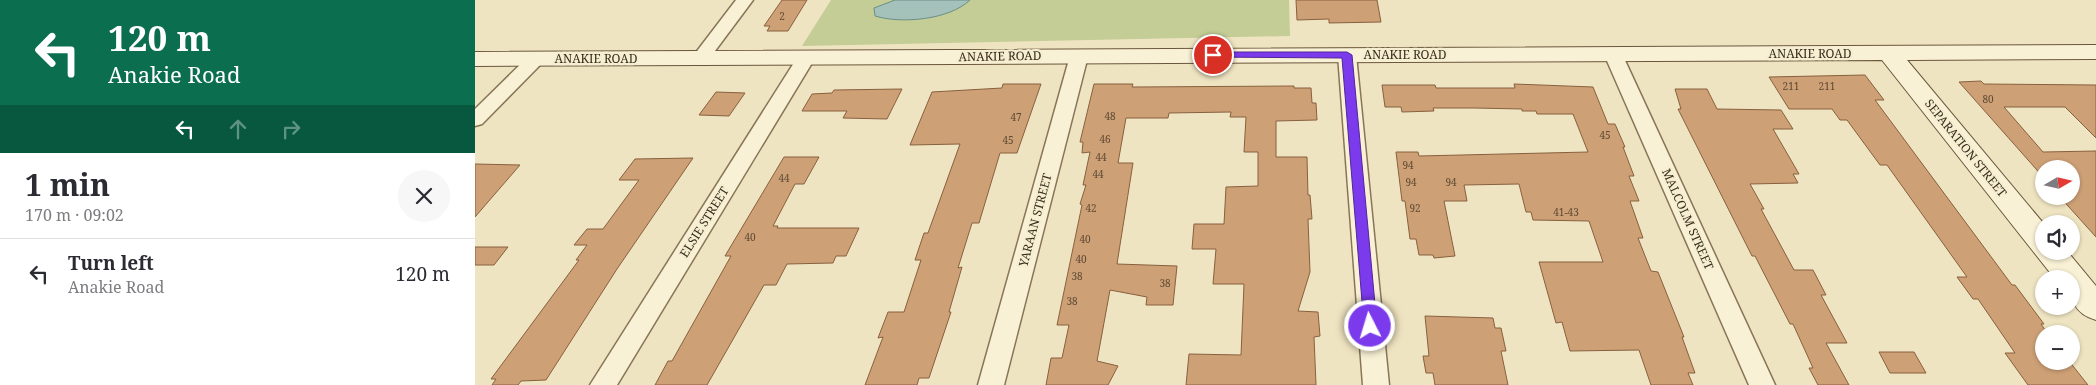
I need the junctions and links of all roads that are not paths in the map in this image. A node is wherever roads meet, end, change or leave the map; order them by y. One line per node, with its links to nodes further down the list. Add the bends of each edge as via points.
1 (745, 0): 10 (street)
2 (2096, 52): 3 (main road, ANAKIE ROAD)
3 (1889, 53): 4 (main road, ANAKIE ROAD); 12 (main road, SEPARATION STREET)
4 (1613, 54): 5 (main road, ANAKIE ROAD); 18 (street, MALCOLM STREET)
5 (1347, 55): 6 (main road, ANAKIE ROAD); 17 (street)
6 (1079, 56): 8 (main road, ANAKIE ROAD); 16 (street, YARAAN STREET)
7 (537, 58): 9 (main road, ANAKIE ROAD); 10 (main road, ANAKIE ROAD); 11 (street)
8 (806, 58): 10 (main road, ANAKIE ROAD); 15 (street, ELSIE STREET)
9 (475, 59)
10 (700, 59)
11 (475, 120)
12 (2035, 233)
13 (2057, 260): 14 (main road)
14 (2096, 308)
15 (603, 385)
16 (991, 385)
17 (1375, 385)
18 (1763, 385)

